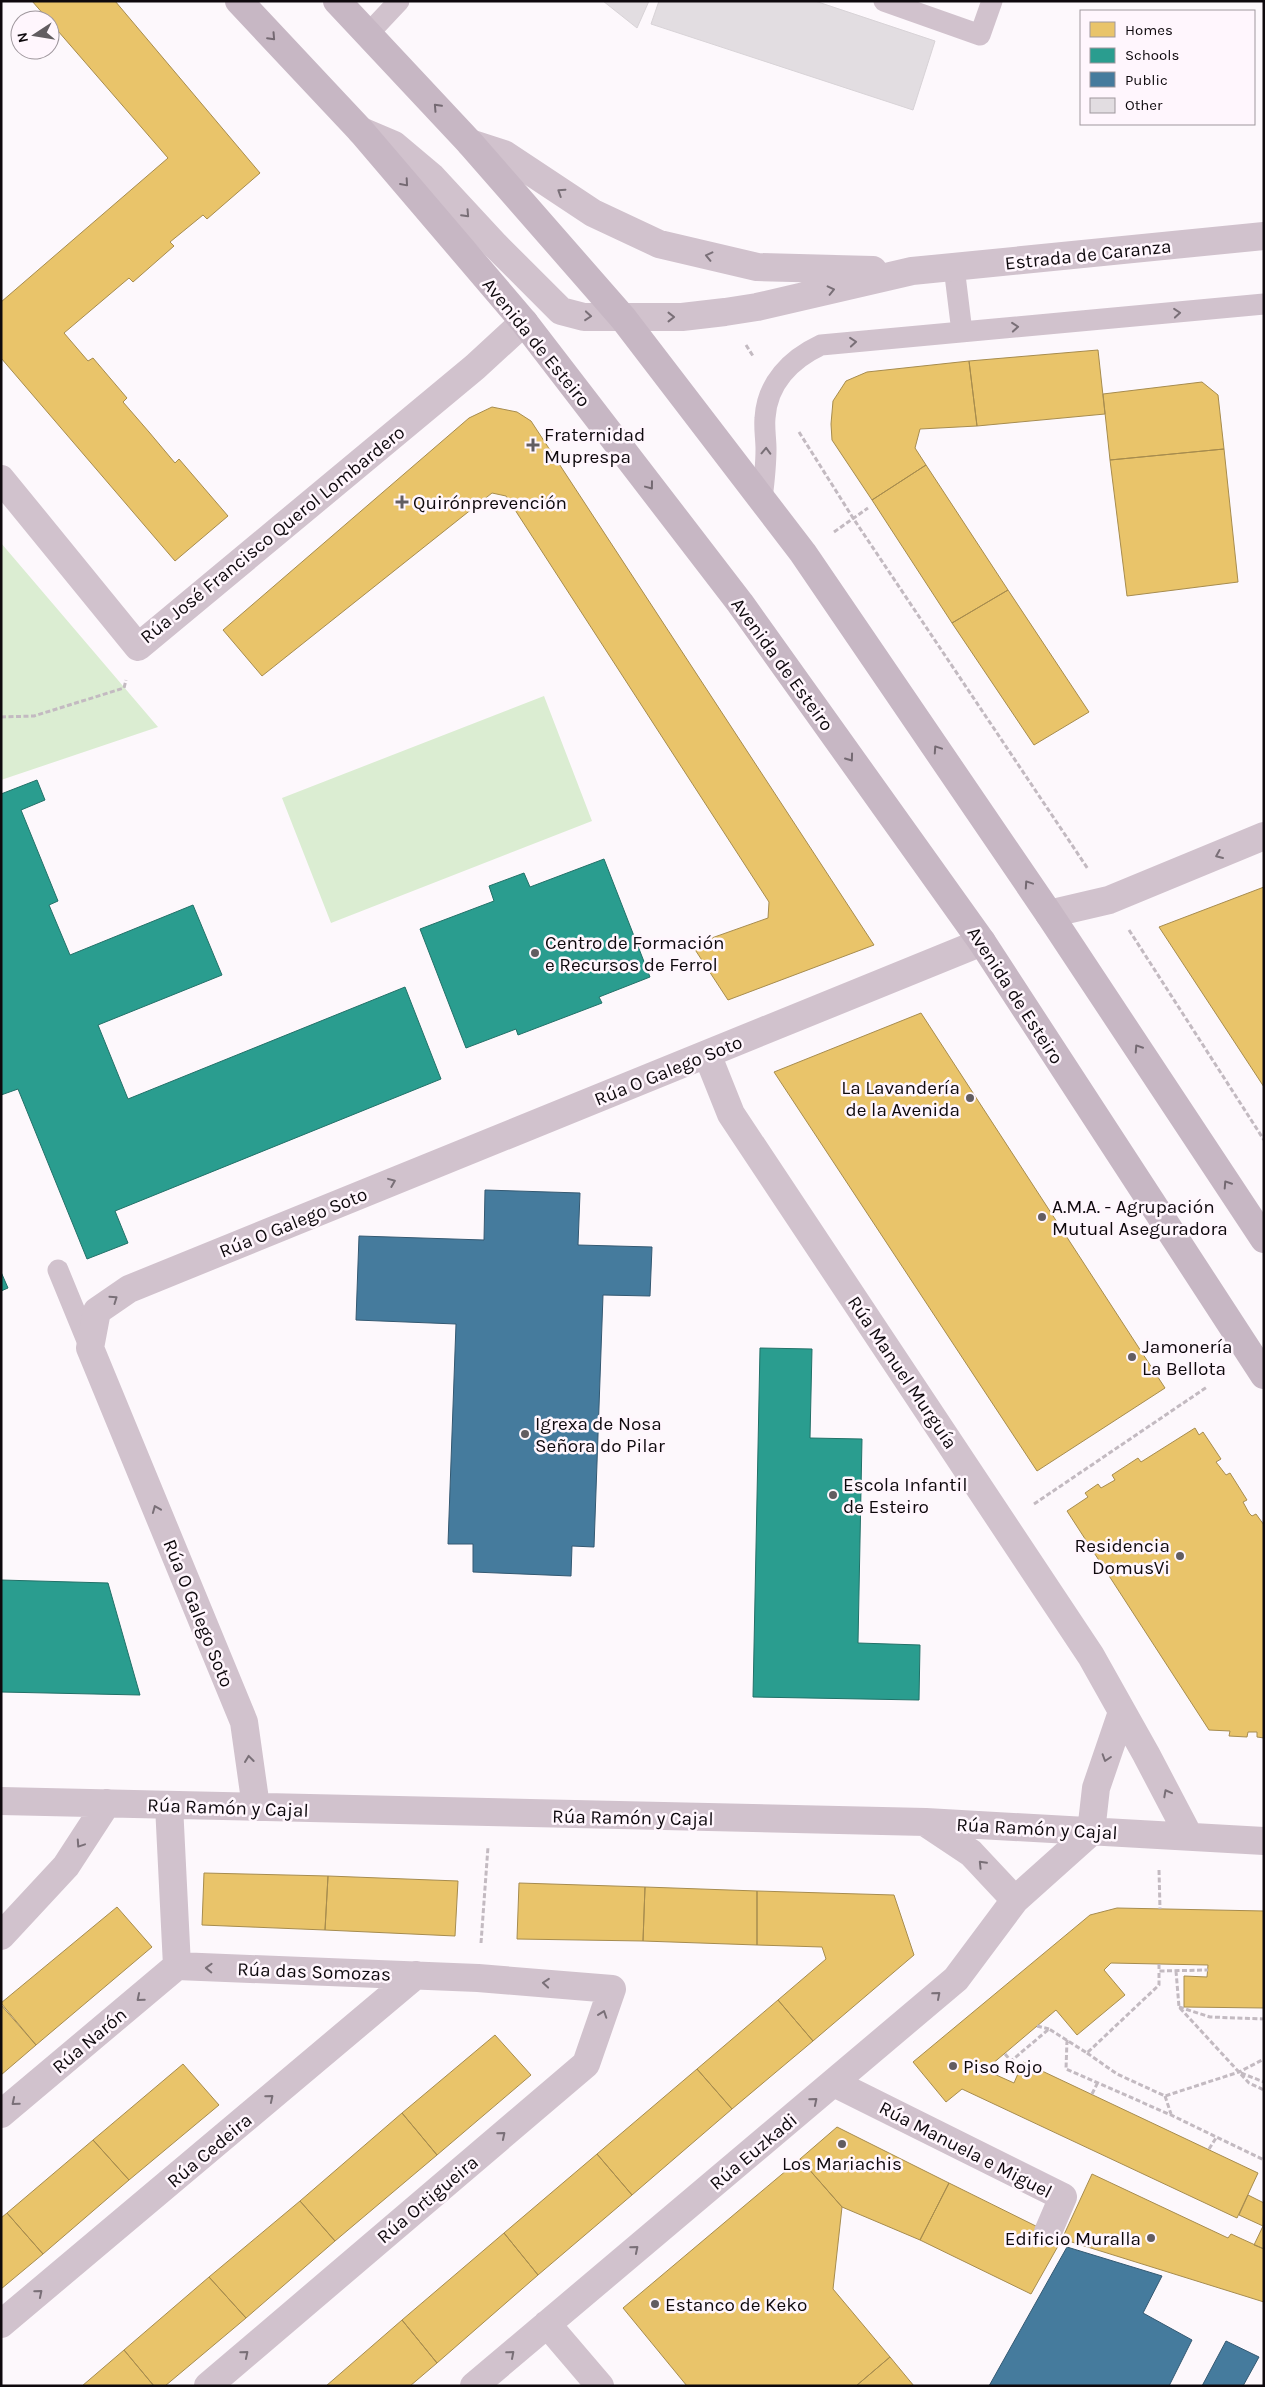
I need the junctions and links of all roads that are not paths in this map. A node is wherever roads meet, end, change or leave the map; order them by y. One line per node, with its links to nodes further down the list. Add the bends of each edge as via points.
1 (239, 1): 7 (main road, Avenida de Esteiro, one-way to 7)
2 (337, 1): 6 (main road)
3 (399, 1): 6 (lane)
4 (884, 1): 5 (lane, via 980,35)
5 (992, 1)
6 (368, 34): 8 (main road, one-way to 6)
7 (361, 131): 13 (street, one-way to 13, via 394,145 432,177 495,246 562,311 584,317); 14 (main road, Avenida de Esteiro, one-way to 14)
8 (470, 143): 11 (street, one-way to 8, via 757,267 659,244 593,212 504,154); 13 (main road)
9 (1264, 236): 10 (street, Estrada de Caranza)
10 (954, 267): 11 (street, Estrada de Caranza); 15 (lane)
11 (912, 271): 13 (street, one-way to 11, via 682,317 757,307)
12 (1264, 304): 15 (lane, one-way to 12)
13 (623, 318): 17 (main road)
14 (524, 322): 16 (street, Rúa José Francisco Querol Lombardero, via 475,367 138,647); 20 (main road, Avenida de Esteiro, one-way to 20, via 740,603)
15 (962, 332): 17 (lane, one-way to 15, via 765,417 772,388 785,369 821,345)
16 (1, 479)
17 (762, 499): 19 (main road, one-way to 17, via 803,553)
18 (1264, 836): 19 (street, one-way to 19, via 1109,900)
19 (1049, 914): 22 (main road, one-way to 19)
20 (982, 942): 21 (street, Rúa O Galego Soto); 25 (main road, Avenida de Esteiro)
21 (707, 1054): 24 (street, Rúa O Galego Soto, one-way to 21, via 97,1311 129,1288); 26 (street, Rúa Manuel Murguía, via 731,1114 1005,1524 1091,1656)
22 (1264, 1239)
23 (58, 1270): 24 (lane)
24 (90, 1348): 30 (street, Rúa O Galego Soto, one-way to 24, via 244,1722)
25 (1264, 1375)
26 (1122, 1712): 32 (street, one-way to 32, via 1096,1788); 33 (street, Rúa Manuel Murguía, one-way to 26)
27 (1, 1801): 28 (street, Rúa Ramón y Cajal)
28 (107, 1803): 29 (street, Rúa Ramón y Cajal); 36 (street, one-way to 36, via 66,1866)
29 (169, 1805): 30 (street, Rúa Ramón y Cajal); 37 (street)
30 (256, 1808): 31 (street, Rúa Ramón y Cajal)
31 (926, 1822): 32 (street, Rúa Ramón y Cajal); 35 (street, one-way to 31, via 971,1853)
32 (1091, 1832): 33 (street, Rúa Ramón y Cajal); 35 (street, Rúa Euzkadi)
33 (1189, 1836): 34 (street, Rúa Ramón y Cajal)
34 (1264, 1841)
35 (1015, 1900): 40 (street, Rúa Euzkadi, one-way to 35, via 956,1979)
36 (1, 1936)
37 (177, 1966): 38 (street, Rúa das Somozas, one-way to 37); 41 (street, Rúa Narón, one-way to 41)
38 (416, 1975): 39 (street, Rúa das Somozas, one-way to 38); 43 (street, Rúa Cedeira, one-way to 38)
39 (612, 1988): 45 (street, Rúa Ortigueira, one-way to 39, via 586,2064)
40 (834, 2083): 42 (street, Rúa Manuela e Miguel, via 1063,2198); 44 (street, Rúa Euzkadi, one-way to 40)
41 (1, 2114)
42 (1048, 2232)
43 (1, 2324)
44 (547, 2324): 46 (street, Rúa Euzkadi, one-way to 44); 47 (street)
45 (208, 2386)
46 (474, 2386)
47 (600, 2386)

